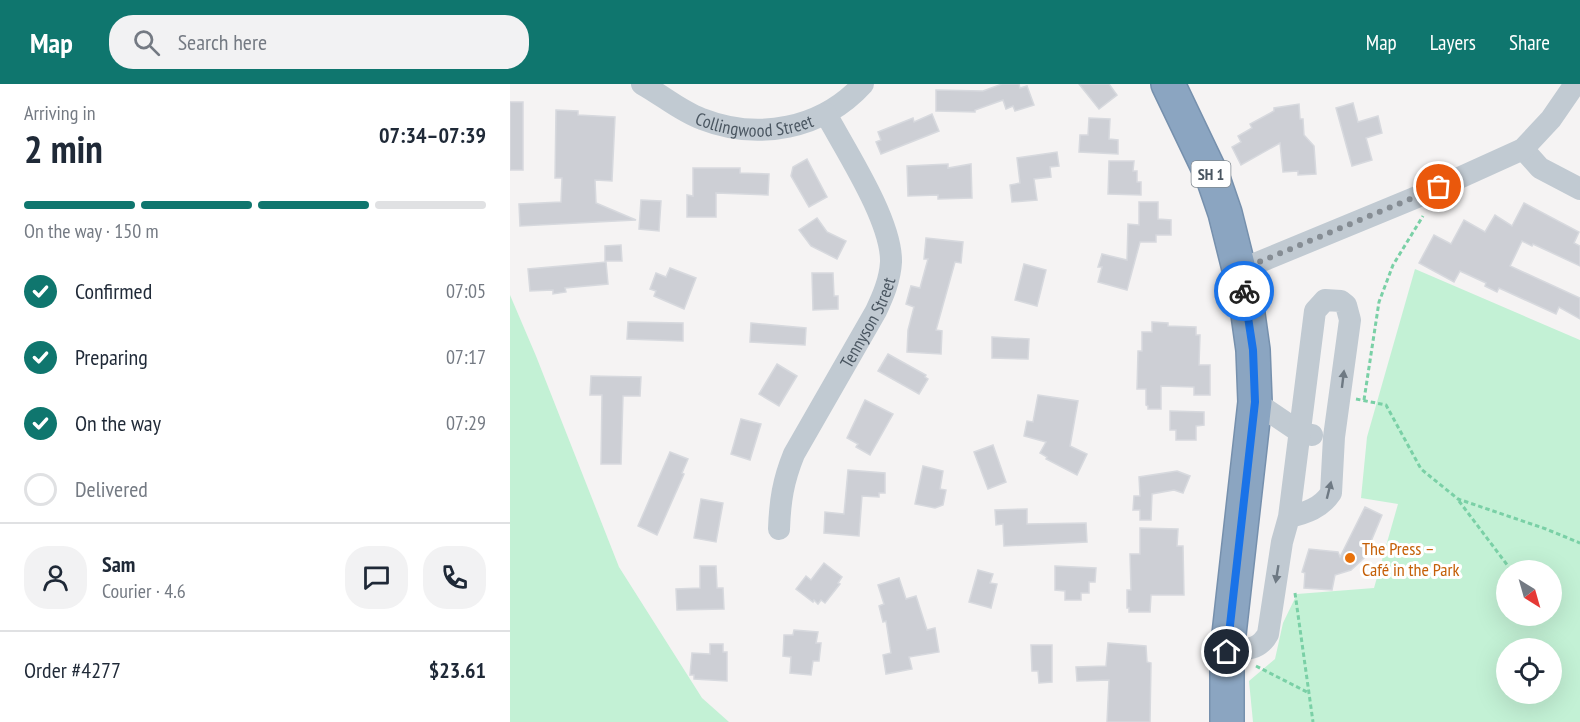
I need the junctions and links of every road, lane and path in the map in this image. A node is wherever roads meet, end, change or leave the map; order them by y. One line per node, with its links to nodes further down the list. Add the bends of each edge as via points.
1 (642, 84): 5 (street, Collingwood Street, via 700,119 730,128 792,127)
2 (863, 84): 5 (street, Collingwood Street)
3 (1167, 84): 9 (highway, SH 1, via 1213,178)
4 (1575, 84): 6 (street, via 1551,119)
5 (826, 114): 17 (street, Tennyson Street, via 886,229 891,263 876,311 789,465 780,498)
6 (1523, 149): 7 (street, via 1540,168); 9 (street)
7 (1580, 189)
8 (1425, 213): 11 (path, via 1393,264 1379,302)
9 (1240, 270): 12 (highway, SH 1, via 1253,350)
10 (1340, 399): 11 (path); 13 (street, one-way to 13, via 1350,320 1346,305 1334,299 1325,300 1315,311); 14 (street)
11 (1364, 399): 15 (path, via 1386,405 1421,469)
12 (1255, 402): 13 (street); 21 (highway, SH 1)
13 (1301, 434): 14 (street); 16 (street)
14 (1334, 437): 16 (street, one-way to 14, via 1316,508 1331,493)
15 (1458, 499): 18 (path); 19 (path)
16 (1289, 517): 21 (street, one-way to 21, via 1268,634 1254,648)
17 (779, 529)
18 (1580, 543)
19 (1504, 560)
20 (1295, 590): 22 (path)
21 (1227, 652): 22 (path); 23 (highway, SH 1)
22 (1309, 693): 24 (path)
23 (1227, 722)
24 (1313, 722)

